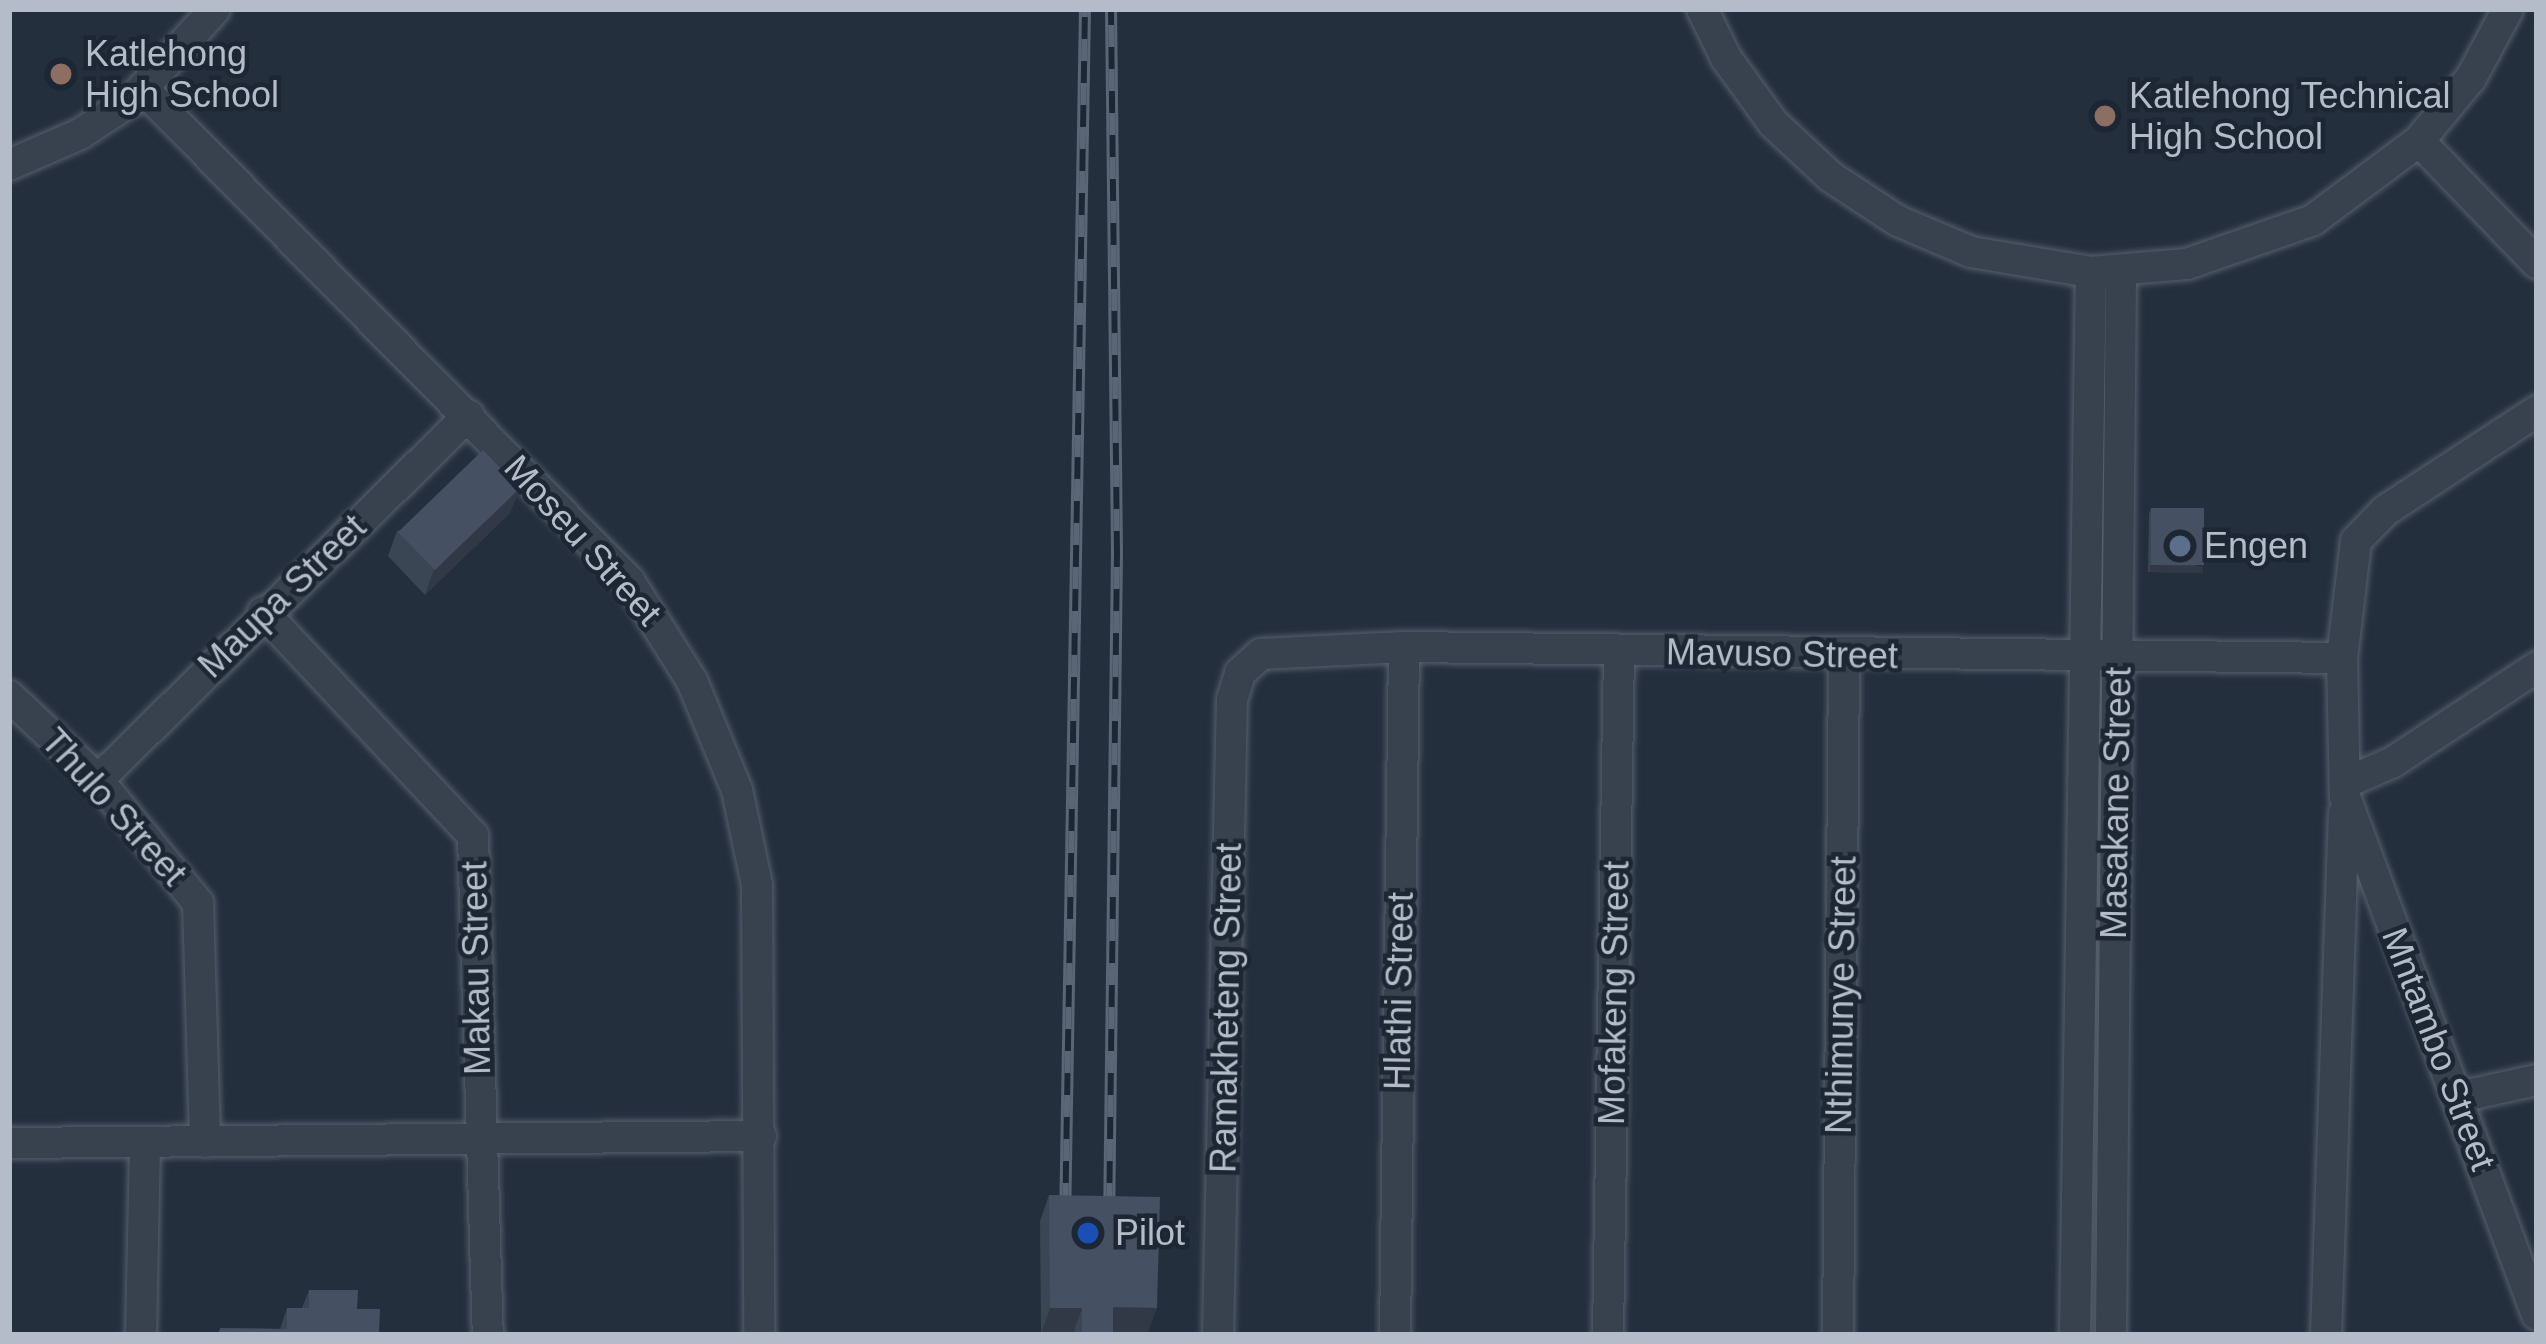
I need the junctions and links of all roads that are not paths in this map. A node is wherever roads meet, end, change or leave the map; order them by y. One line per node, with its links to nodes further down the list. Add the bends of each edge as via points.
1 (215, 9): 4 (street)
2 (1702, 9): 8 (street, via 1773,123 1831,177 1898,221 1971,252)
3 (2508, 9): 5 (street, via 2470,78)
4 (144, 90): 6 (street, via 80,134); 10 (street, Moseu Street)
5 (2419, 141): 7 (street); 8 (street, via 2369,184 2292,229 2187,264)
6 (9, 164)
7 (2537, 263)
8 (2106, 272): 15 (street, Masakane Street); 16 (street, Masakane Street)
9 (2537, 411): 17 (street, via 2386,510 2356,541)
10 (469, 415): 11 (street, Maupa Street); 25 (street, Moseu Street, via 640,594 724,755 757,885)
11 (263, 612): 21 (street, Maupa Street); 26 (street, Makau Street, via 470,830)
12 (1404, 647): 13 (street, Mavuso Street); 19 (street, Mavuso Street, via 1277,649 1249,662); 35 (street, Hlathi Street)
13 (1619, 652): 14 (street, Mavuso Street); 36 (street, Mofakeng Street)
14 (1844, 655): 15 (street, Mavuso Street); 37 (street, Nthimunye Street)
15 (2083, 657): 16 (street, Mavuso Street); 38 (street, Masakane Street)
16 (2117, 658): 17 (street, Mavuso Street); 39 (street, Masakane Street)
17 (2342, 658): 22 (street)
18 (2537, 667): 22 (street)
19 (1235, 681): 34 (street, Ramakheteng Street)
20 (9, 697): 21 (street, Thulo Street)
21 (98, 780): 27 (street, Thulo Street, via 202,912)
22 (2345, 790): 24 (street, Mntambo Street); 40 (street)
23 (2537, 1080): 24 (street)
24 (2459, 1097): 30 (street, Mntambo Street)
25 (761, 1136): 26 (street); 33 (street, Moseu Street)
26 (479, 1140): 27 (street); 32 (street, Makau Street)
27 (206, 1142): 29 (street)
28 (9, 1143): 29 (street)
29 (146, 1144): 31 (street)
30 (2537, 1315)
31 (141, 1335)
32 (488, 1335)
33 (759, 1335)
34 (1218, 1335)
35 (1395, 1335)
36 (1608, 1335)
37 (1838, 1335)
38 (2075, 1335)
39 (2111, 1335)
40 (2326, 1335)

